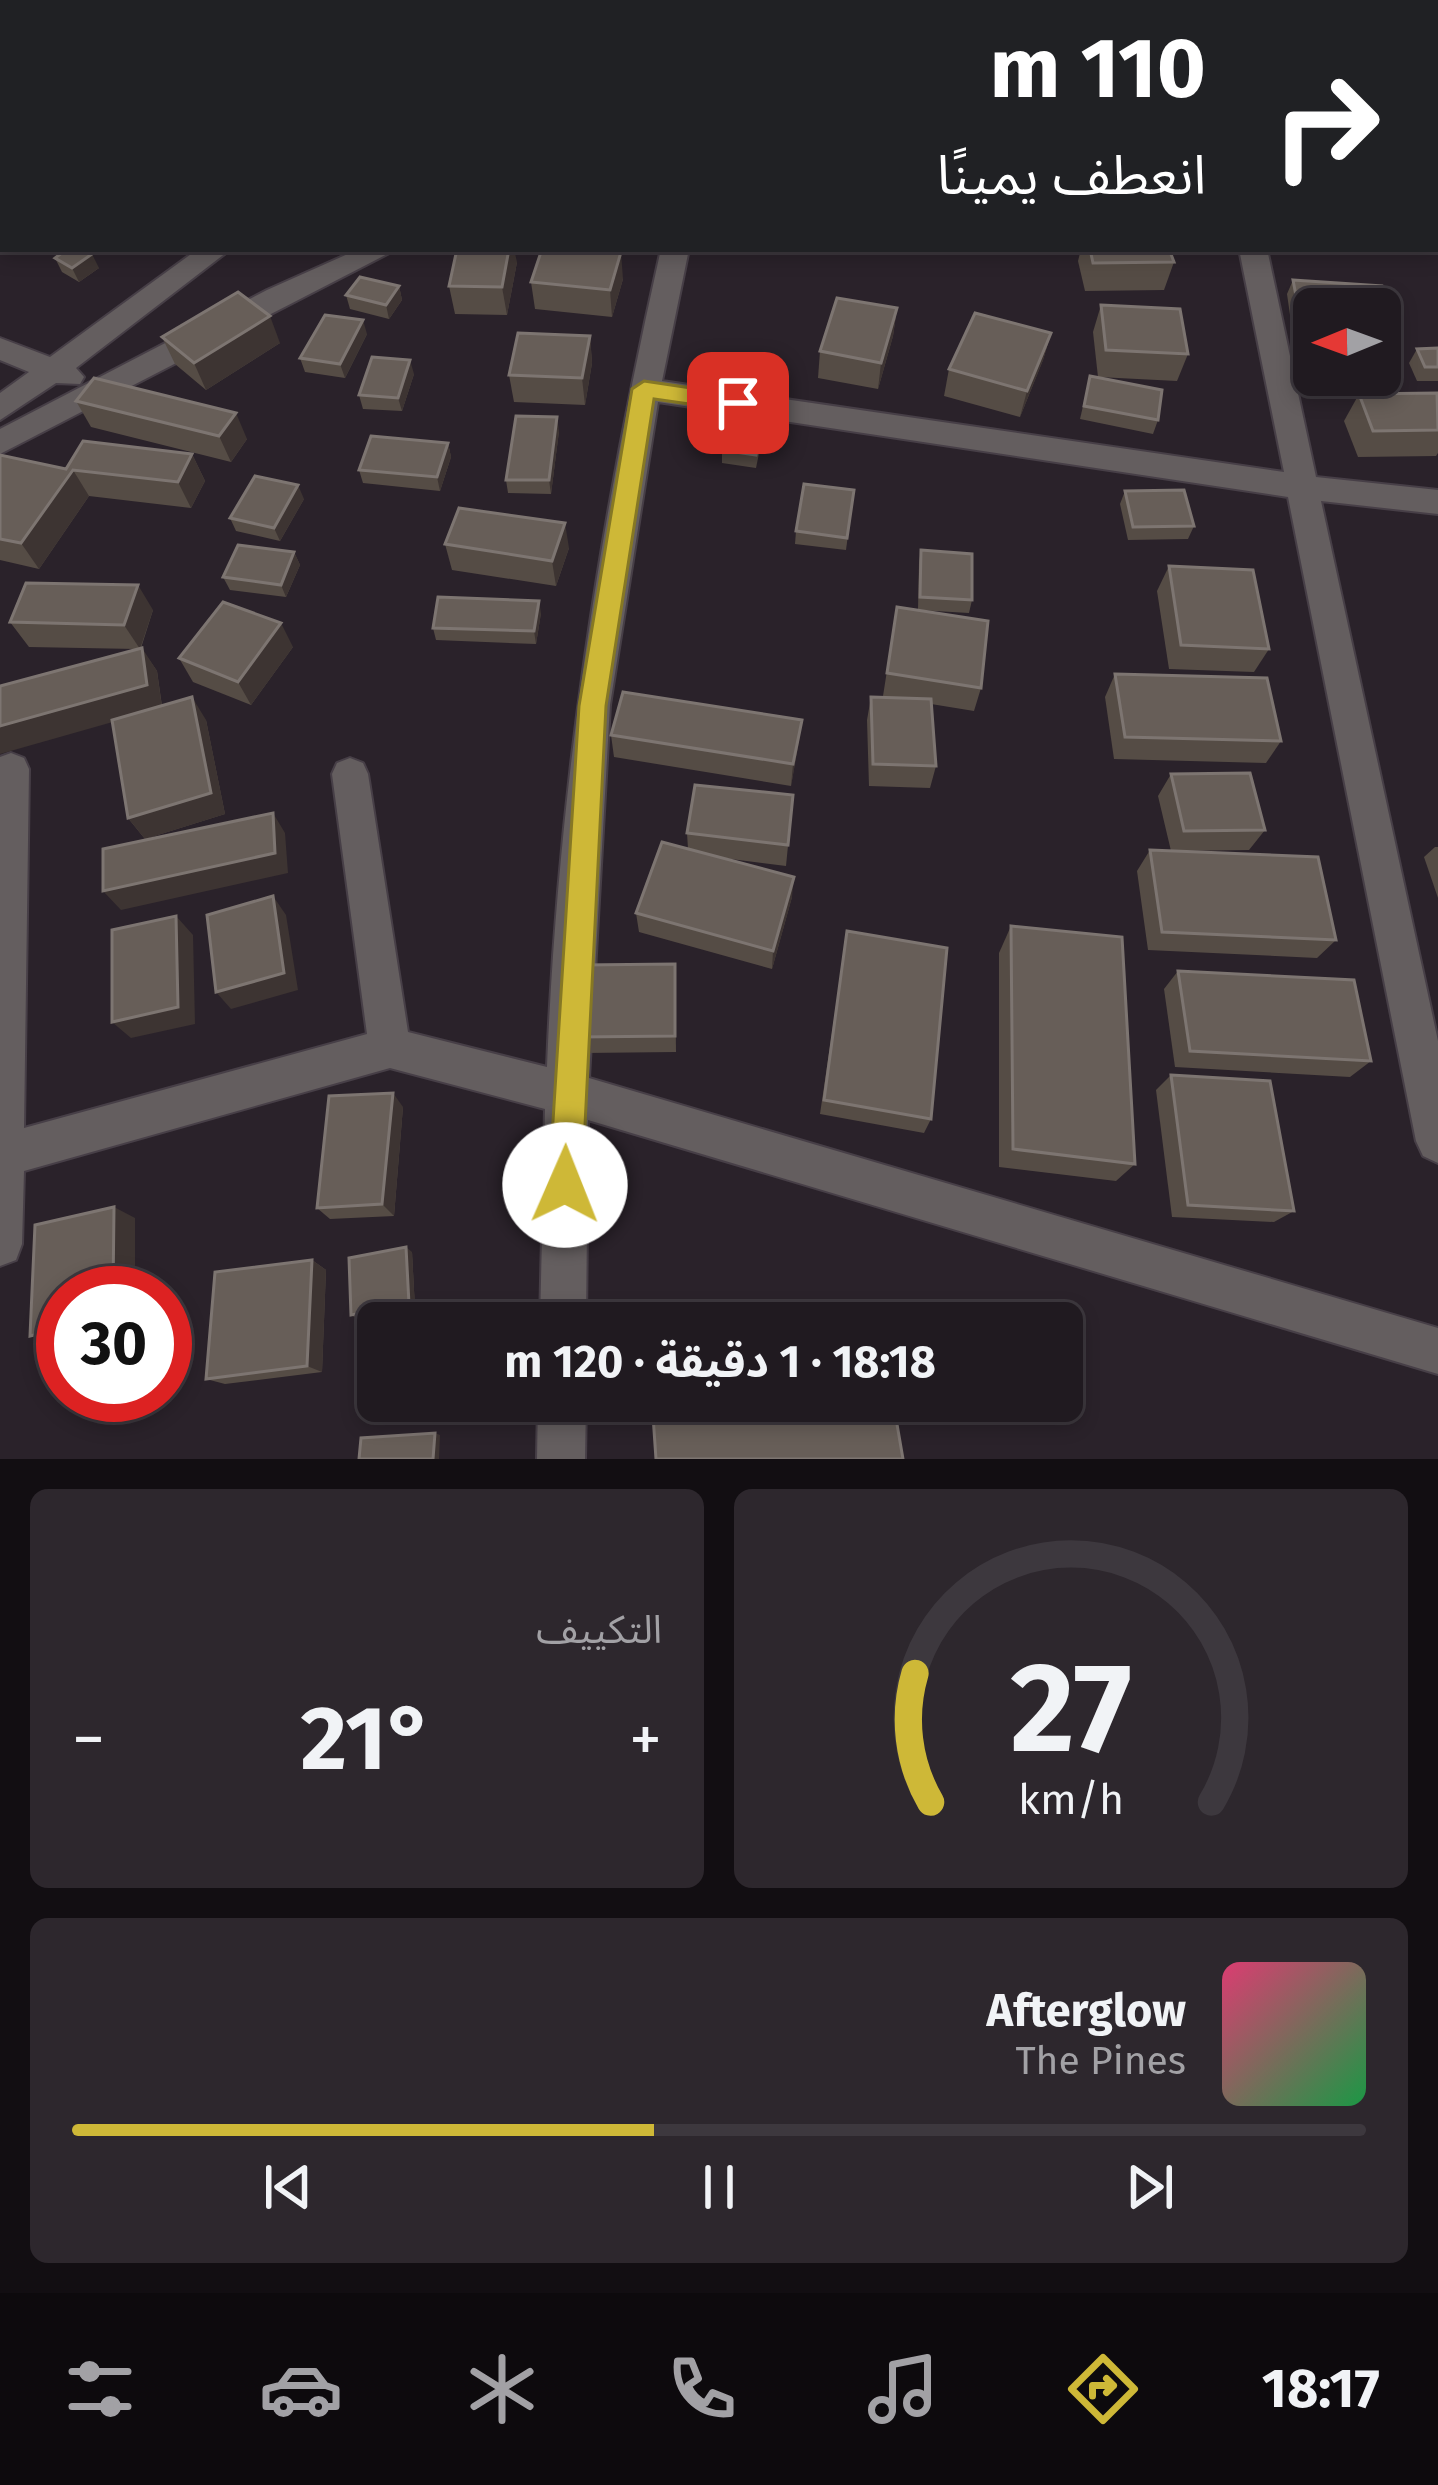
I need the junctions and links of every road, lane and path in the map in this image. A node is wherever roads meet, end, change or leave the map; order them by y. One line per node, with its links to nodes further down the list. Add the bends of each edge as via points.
1 (213, 252): 6 (street)
2 (375, 252): 8 (street)
3 (674, 252): 7 (street)
4 (1254, 252): 11 (street)
5 (0, 349): 6 (street)
6 (54, 371): 8 (street); 9 (street)
7 (644, 389): 11 (street); 17 (street, via 592,706)
8 (100, 390): 10 (street)
9 (0, 409)
10 (0, 442)
11 (1302, 487): 12 (street); 15 (street)
12 (1438, 502)
13 (11, 769): 19 (street)
14 (350, 774): 16 (street)
15 (1421, 989): 18 (street)
16 (390, 1048): 17 (street); 19 (street)
17 (566, 1094): 21 (street); 22 (street)
18 (1438, 1141)
19 (3, 1155): 20 (street)
20 (0, 1244)
21 (563, 1302)
22 (1438, 1351)
23 (562, 1422): 24 (street)
24 (561, 1459)

